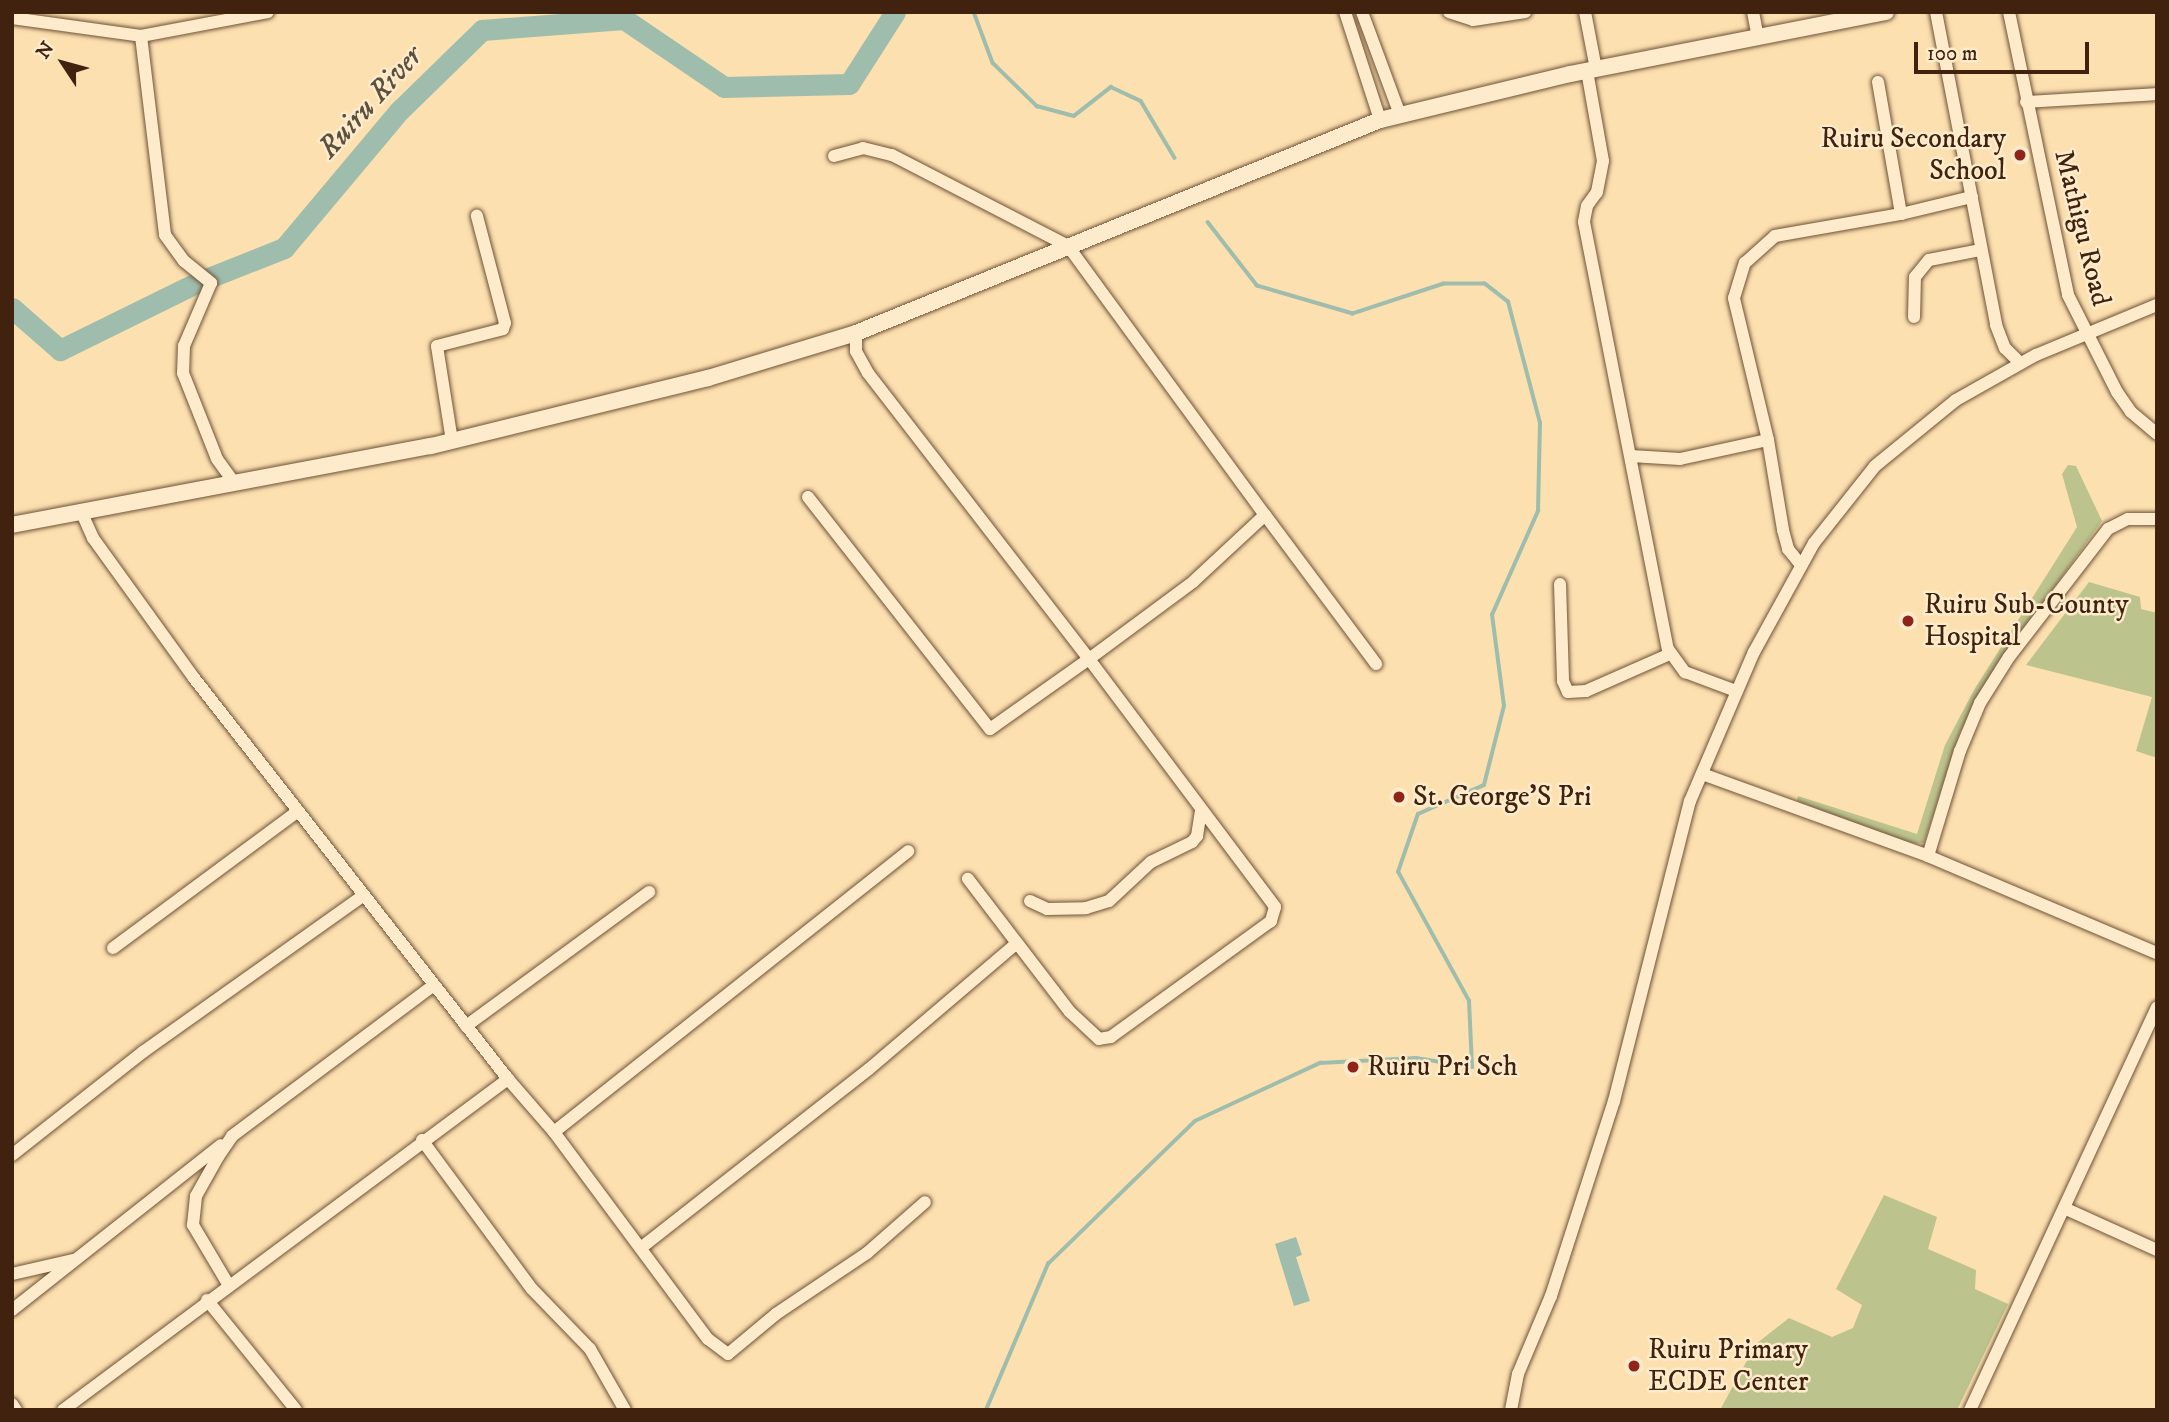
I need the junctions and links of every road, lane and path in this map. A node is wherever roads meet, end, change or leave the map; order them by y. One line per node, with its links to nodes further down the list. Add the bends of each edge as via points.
1 (268, 12): 12 (street)
2 (1345, 12): 15 (street)
3 (1362, 12): 14 (street)
4 (1449, 12): 5 (street, via 1473,20)
5 (1525, 12)
6 (1585, 12): 16 (street)
7 (1753, 12): 13 (street)
8 (1886, 12): 13 (main road)
9 (1936, 12): 23 (street)
10 (2009, 12): 19 (street, Mathigu Road)
11 (12, 18): 12 (street)
12 (141, 36): 37 (street, via 165,235 184,261 209,278 209,295 184,346 183,373 217,459)
13 (1758, 38): 16 (main road)
14 (1377, 54): 15 (street); 20 (street)
15 (1360, 59): 21 (street)
16 (1592, 70): 20 (main road); 36 (street, via 1603,161 1584,222)
17 (1878, 82): 24 (street)
18 (2157, 94): 19 (street)
19 (2026, 102): 31 (street, Mathigu Road, via 2064,282)
20 (1400, 115): 21 (main road)
21 (1380, 120): 26 (main road)
22 (834, 156): 26 (street, via 863,148 892,155)
23 (1972, 197): 24 (street); 27 (street)
24 (1900, 214): 34 (street, via 1775,236 1745,263 1734,298)
25 (477, 216): 35 (street, via 505,323 503,329 437,346)
26 (1068, 246): 30 (main road); 40 (street)
27 (1981, 250): 29 (street, via 1928,260 1914,277); 32 (street, via 2000,339)
28 (2157, 305): 31 (street)
29 (1914, 317)
30 (856, 332): 35 (main road, via 708,378); 46 (street, via 856,351 868,373)
31 (2086, 337): 32 (street); 33 (street, Mathigu Road, via 2131,412)
32 (2020, 363): 43 (street, via 1956,400 1875,466 1843,501)
33 (2157, 433)
34 (1768, 440): 36 (street, via 1680,459); 43 (street, via 1785,540)
35 (452, 441): 37 (main road)
36 (1631, 456): 45 (street)
37 (234, 482): 39 (main road)
38 (808, 497): 46 (street, via 990,729 1005,723)
39 (81, 511): 42 (main road); 50 (street, via 100,548)
40 (1265, 515): 46 (street, via 1193,582); 47 (street)
41 (2157, 519): 53 (street, via 2128,519 2108,529 2009,657 1980,703 1960,751)
42 (12, 525)
43 (1801, 565): 48 (street)
44 (1560, 584): 45 (street, via 1563,681 1568,692 1586,691)
45 (1670, 654): 48 (street, via 1685,672)
46 (1089, 659): 51 (street)
47 (1376, 664)
48 (1736, 691): 49 (street)
49 (1702, 774): 53 (street); 83 (street, via 1682,832 1614,1101 1551,1296 1518,1374)
50 (298, 811): 56 (street); 59 (street)
51 (1201, 812): 57 (street, via 1192,842 1151,862 1110,901 1086,908 1047,909); 58 (street, via 1276,907 1271,921 1111,1037 1099,1039 1091,1034)
52 (908, 851): 65 (street)
53 (1928, 856): 60 (street)
54 (968, 879): 58 (street)
55 (649, 892): 63 (street)
56 (364, 895): 61 (street); 68 (street, via 143,1052)
57 (1030, 901)
58 (1017, 943): 71 (street, via 869,1069)
59 (113, 948)
60 (2157, 953)
61 (434, 985): 63 (street); 66 (street)
62 (2157, 1007): 70 (street)
63 (467, 1026): 64 (street)
64 (508, 1079): 65 (street); 67 (street)
65 (554, 1132): 71 (street)
66 (232, 1136): 73 (street); 75 (street, via 204,1178 193,1212 202,1245)
67 (422, 1140): 75 (street); 82 (street, via 532,1289 590,1349)
68 (12, 1155)
69 (925, 1202): 71 (street, via 867,1253 776,1314 728,1354 708,1339)
70 (2064, 1208): 72 (street); 84 (street)
71 (642, 1247)
72 (2157, 1250)
73 (77, 1259): 74 (street); 77 (street)
74 (12, 1274)
75 (228, 1284): 76 (street)
76 (207, 1300): 80 (street); 81 (street)
77 (12, 1310)
78 (12, 1404): 79 (street)
79 (16, 1410)
80 (63, 1410)
81 (296, 1410)
82 (625, 1410)
83 (1511, 1410)
84 (1970, 1410)

